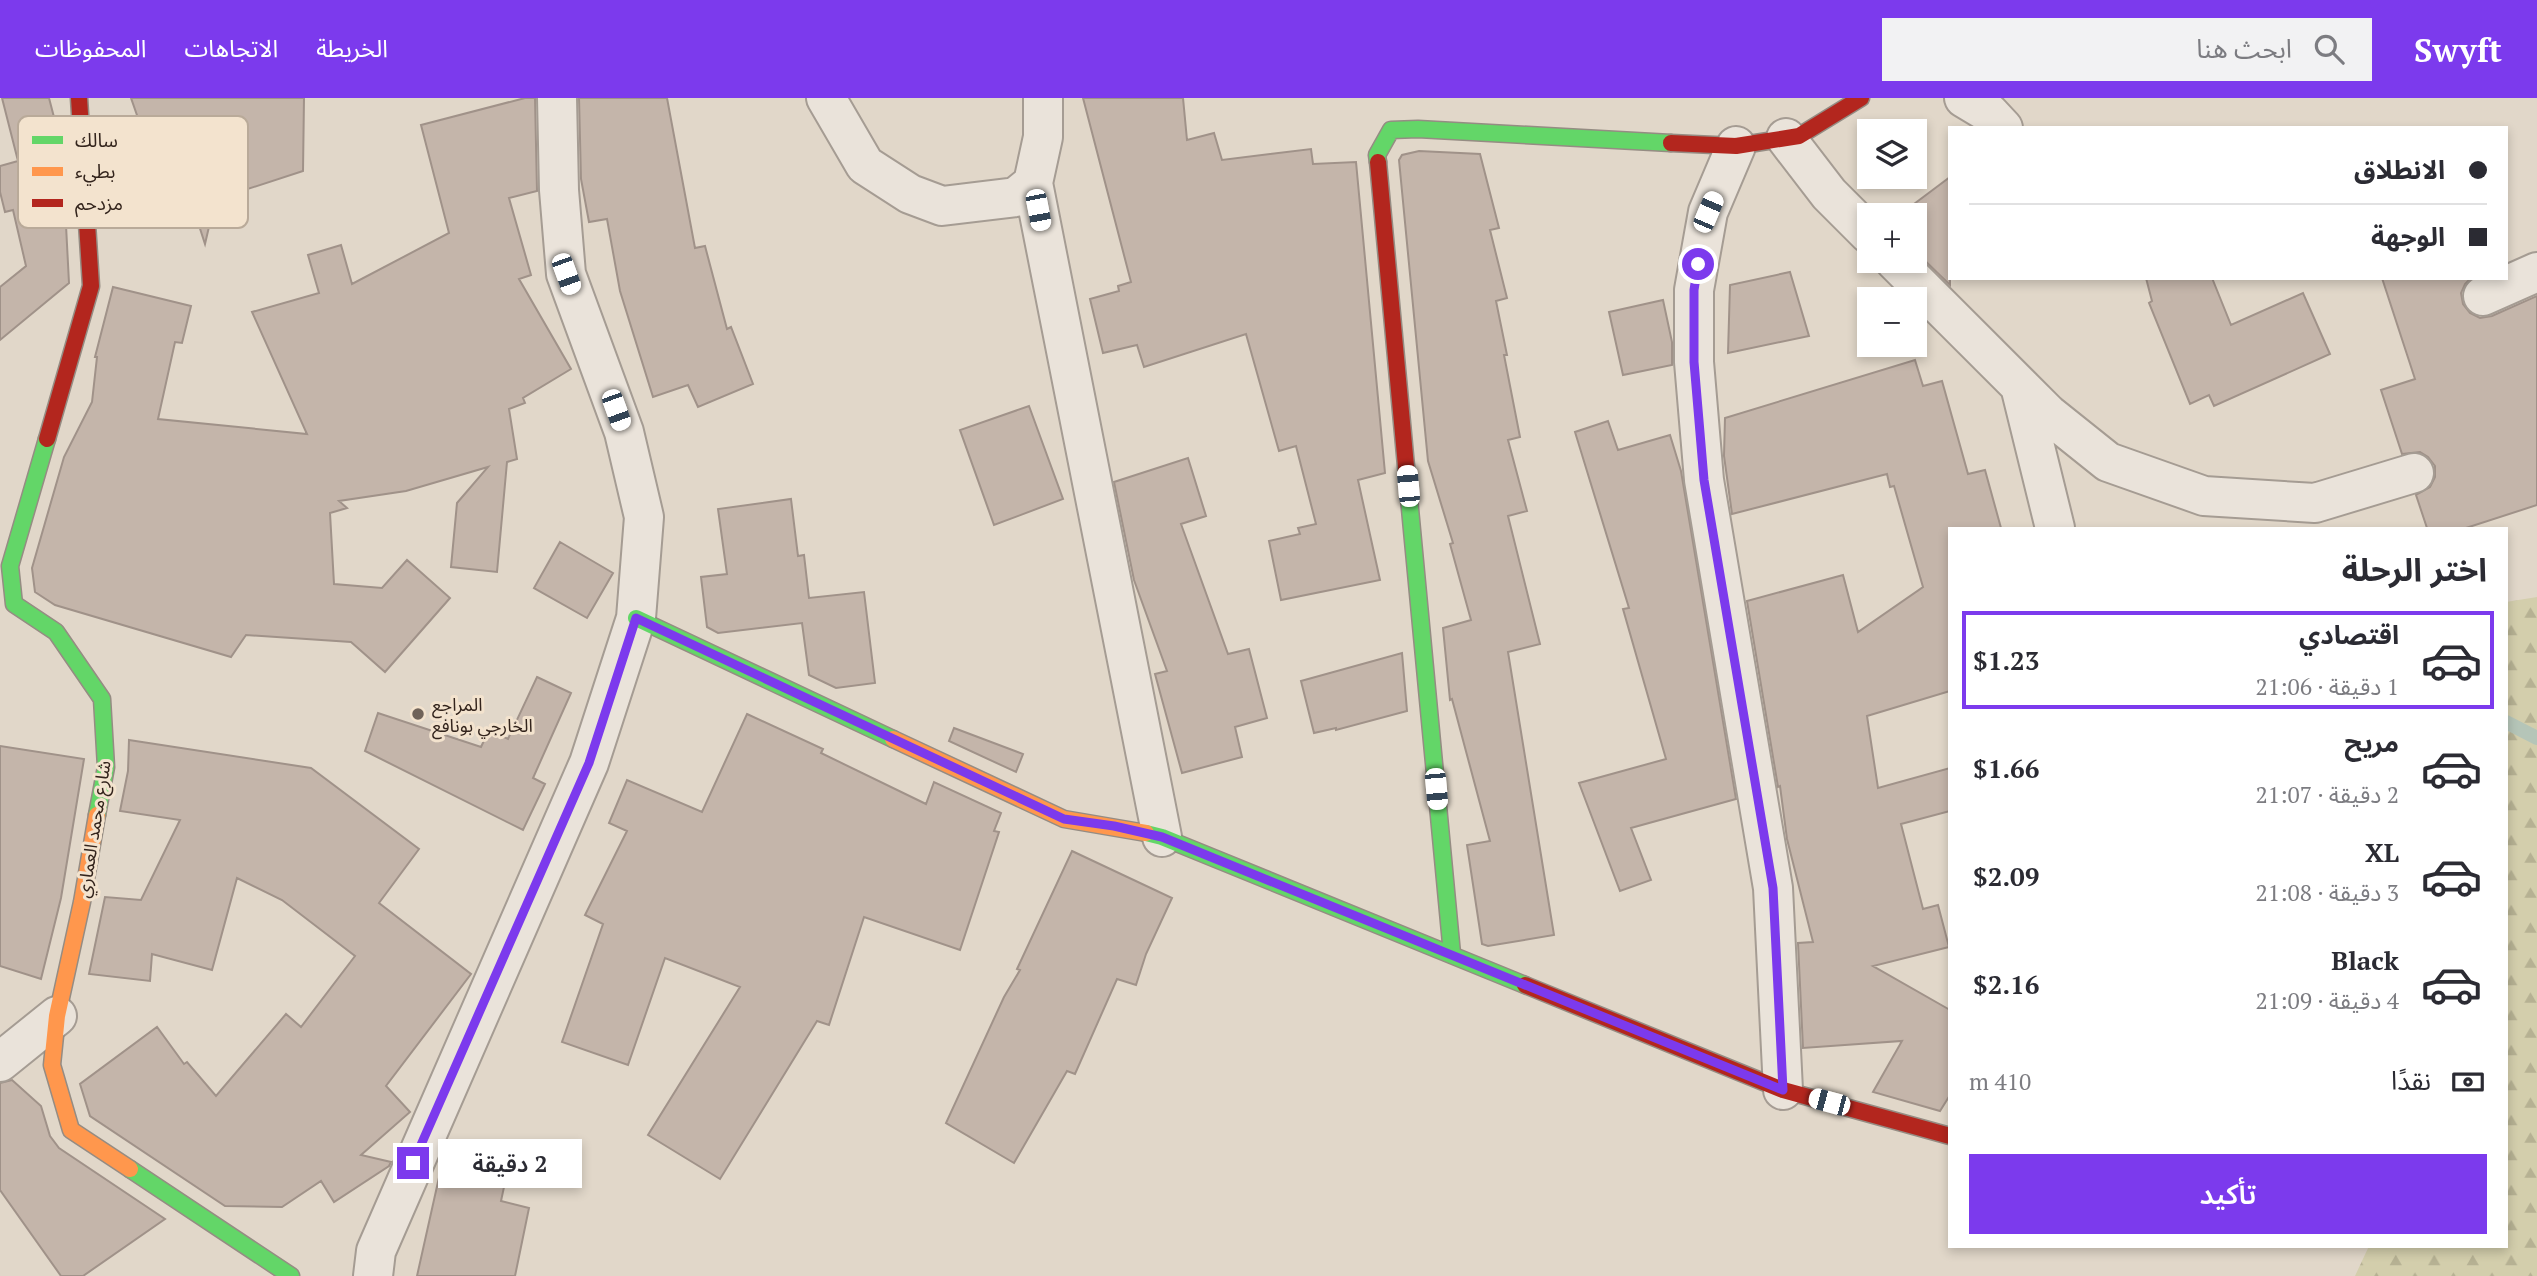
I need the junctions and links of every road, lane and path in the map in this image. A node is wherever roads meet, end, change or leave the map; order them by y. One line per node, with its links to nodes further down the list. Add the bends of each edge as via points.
1 (79, 98): 7 (street, شارع محمد العماري)
2 (557, 98): 20 (street, via 566,274 624,432 644,517)
3 (826, 98): 11 (street, via 864,165 910,194 942,206 1017,197)
4 (1043, 98): 11 (street, via 1043,137)
5 (1861, 98): 9 (street, via 1799,136)
6 (1964, 98): 8 (street)
7 (80, 116)
8 (2002, 126)
9 (1786, 138): 10 (street); 12 (street)
10 (1736, 146): 22 (street, via 1418,129 1391,130 1377,155); 25 (street, via 1708,212 1694,290 1694,362 1704,480 1773,888)
11 (1033, 183): 21 (street)
12 (1857, 222)
13 (87, 228): 23 (street, شارع محمد العماري, via 91,286 10,566 14,604 56,632 102,699 106,767)
14 (2537, 272): 16 (street)
15 (1907, 273): 17 (street)
16 (2483, 296)
17 (2020, 386): 18 (street, via 2108,462 2204,496 2315,503); 19 (street)
18 (2414, 473)
19 (2055, 527)
20 (636, 618): 21 (street, via 1064,819); 28 (street, via 589,763 376,1251)
21 (1162, 837): 22 (street)
22 (1452, 954): 25 (street)
23 (57, 1016): 24 (street); 27 (street, شارع محمد العماري, via 52,1065 71,1130)
24 (0, 1062)
25 (1783, 1090): 26 (street)
26 (1948, 1135)
27 (291, 1276)
28 (373, 1276)

